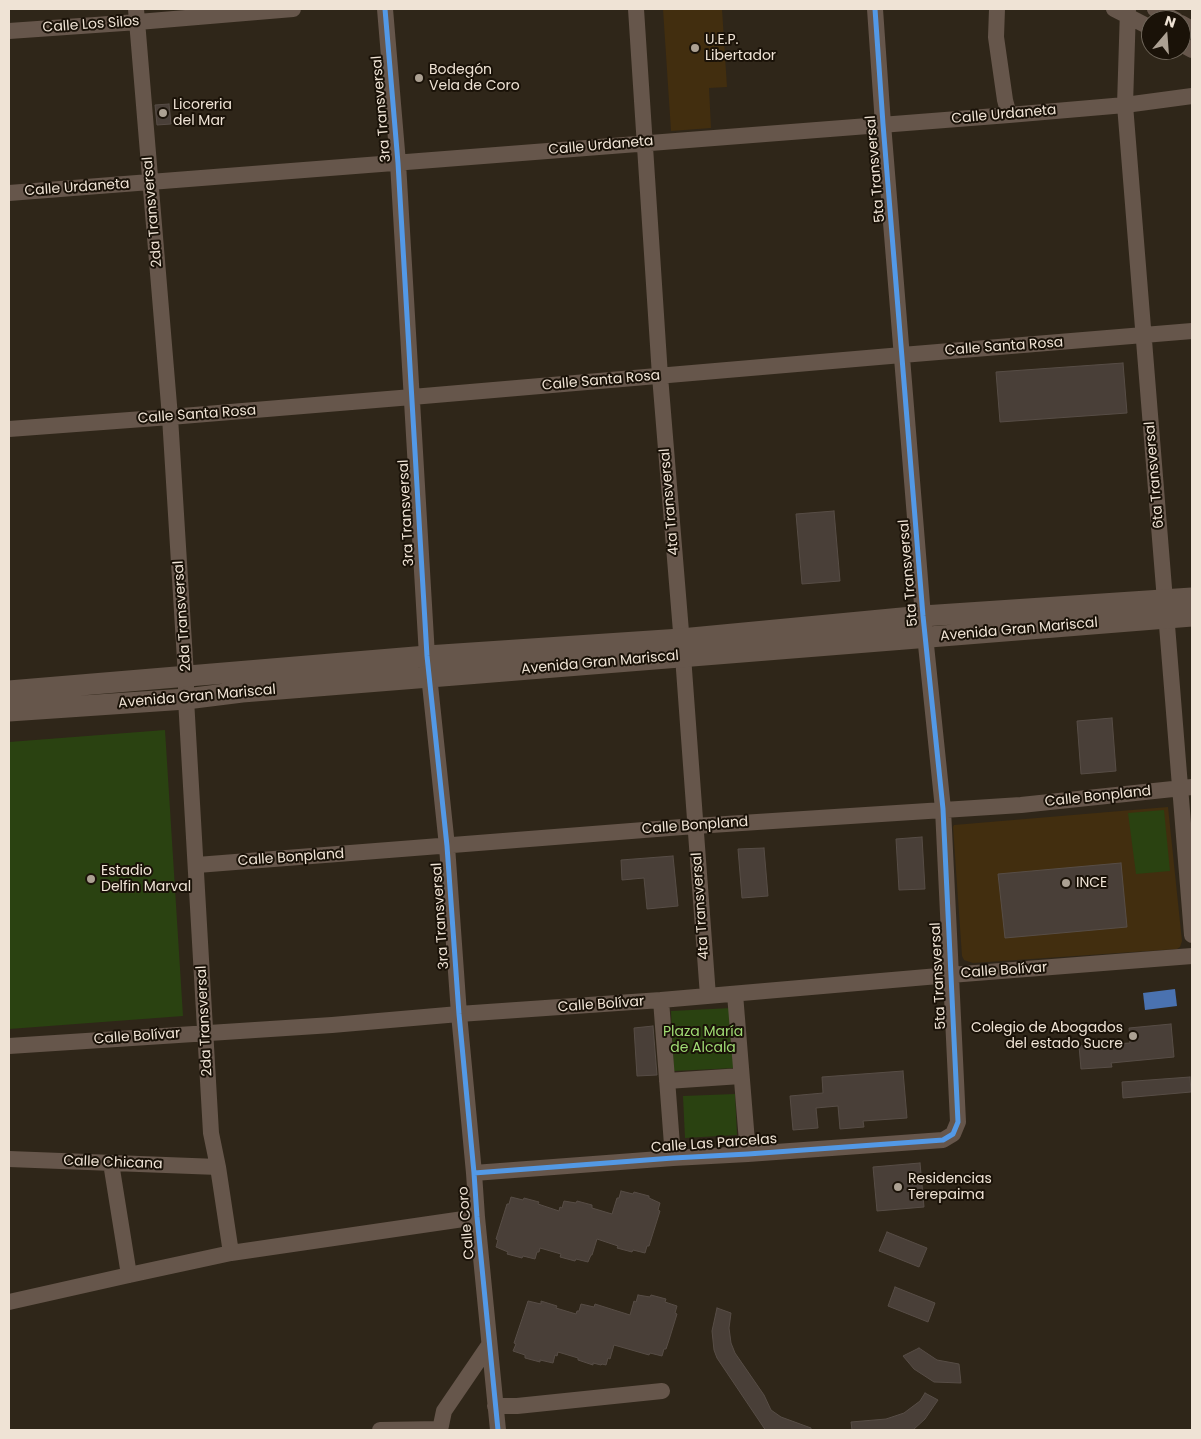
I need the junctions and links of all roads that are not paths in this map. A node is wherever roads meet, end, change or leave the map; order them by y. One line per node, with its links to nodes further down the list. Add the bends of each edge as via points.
1 (293, 9): 7 (street, Calle Los Silos)
2 (385, 9): 15 (street, 3ra Transversal)
3 (636, 9): 14 (street, 4ta Transversal)
4 (875, 9): 13 (street, 5ta Transversal)
5 (997, 9): 12 (street, via 996,37)
6 (1123, 11): 8 (street); 11 (street, 6ta Transversal)
7 (137, 15): 9 (street, Calle Los Silos); 16 (street, 2da Transversal)
8 (1141, 22)
9 (9, 30)
10 (1192, 96): 11 (street, Calle Urdaneta)
11 (1125, 104): 12 (street, Calle Urdaneta); 19 (street, 6ta Transversal)
12 (1009, 115): 13 (street, Calle Urdaneta)
13 (883, 124): 14 (street, Calle Urdaneta); 20 (street, 5ta Transversal)
14 (645, 142): 15 (street, Calle Urdaneta); 21 (street, 4ta Transversal)
15 (398, 163): 16 (street, Calle Urdaneta); 22 (street, 3ra Transversal)
16 (150, 182): 17 (street, Calle Urdaneta); 23 (street, 2da Transversal)
17 (9, 194)
18 (1192, 332): 19 (street, Calle Santa Rosa)
19 (1144, 336): 20 (street, Calle Santa Rosa); 26 (street, 6ta Transversal)
20 (902, 354): 21 (street, Calle Santa Rosa); 27 (street, 5ta Transversal)
21 (660, 376): 22 (street, Calle Santa Rosa); 30 (street, 4ta Transversal)
22 (412, 397): 23 (street, Calle Santa Rosa); 31 (street, 3ra Transversal)
23 (170, 417): 24 (street, Calle Santa Rosa); 32 (street, 2da Transversal)
24 (9, 428)
25 (1192, 598): 26 (street, Avenida Gran Mariscal)
26 (1166, 609): 27 (street, Avenida Gran Mariscal); 28 (street, Avenida Gran Mariscal); 29 (street, Avenida Gran Mariscal); 37 (street, 6ta Transversal)
27 (923, 616): 29 (street, 5ta Transversal); 30 (street, Avenida Gran Mariscal)
28 (1192, 616)
29 (926, 638): 30 (street, Avenida Gran Mariscal); 38 (street, 5ta Transversal)
30 (682, 648): 31 (street, Avenida Gran Mariscal); 33 (street, Avenida Gran Mariscal); 39 (street, 4ta Transversal)
31 (427, 656): 32 (street, Avenida Gran Mariscal); 33 (street, 3ra Transversal)
32 (186, 676): 34 (street, Avenida Gran Mariscal); 35 (street, 2da Transversal)
33 (429, 677): 35 (street, Avenida Gran Mariscal, via 242,692); 40 (street, 3ra Transversal)
34 (9, 691)
35 (186, 700): 36 (street, Avenida Gran Mariscal); 41 (street, 2da Transversal)
36 (9, 712)
37 (1187, 787): 38 (street, Calle Bonpland, via 1021,805); 42 (street, 6ta Transversal)
38 (943, 809): 39 (street, Calle Bonpland); 44 (street, 5ta Transversal)
39 (695, 826): 40 (street, Calle Bonpland); 46 (street, 4ta Transversal)
40 (447, 846): 41 (street, Calle Bonpland); 48 (street, 3ra Transversal)
41 (197, 865): 49 (street, 2da Transversal)
42 (1192, 934)
43 (1192, 956): 44 (street, Calle Bolívar)
44 (950, 975): 45 (street, Calle Bolívar); 53 (street, 5ta Transversal, via 958,1122)
45 (735, 994): 46 (street, Calle Bolívar); 51 (street)
46 (708, 996): 47 (street, Calle Bolívar)
47 (661, 1000): 48 (street, Calle Bolívar); 52 (street)
48 (459, 1014): 49 (street, Calle Bolívar); 59 (street, Calle Coro)
49 (206, 1032): 50 (street, Calle Bolívar); 58 (street, 2da Transversal, via 211,1133)
50 (9, 1046)
51 (741, 1076): 52 (street); 54 (street)
52 (667, 1082): 55 (street)
53 (954, 1134): 54 (street, Calle Las Parcelas, via 943,1140)
54 (748, 1154): 55 (street, Calle Las Parcelas)
55 (673, 1158): 59 (street, Calle Las Parcelas)
56 (9, 1159): 57 (street, Calle Chicana)
57 (111, 1163): 58 (street, Calle Chicana); 62 (street)
58 (218, 1167): 61 (street, 2da Transversal)
59 (474, 1174): 60 (street, Calle Coro)
60 (477, 1216): 61 (street); 64 (street, Calle Coro)
61 (232, 1253): 62 (street)
62 (129, 1275): 63 (street)
63 (9, 1302)
64 (490, 1345): 66 (street, Calle Coro); 68 (street, via 444,1411)
65 (662, 1392): 66 (street)
66 (496, 1406): 69 (street, Calle Coro)
67 (380, 1430): 68 (street)
68 (440, 1430)
69 (498, 1430)

